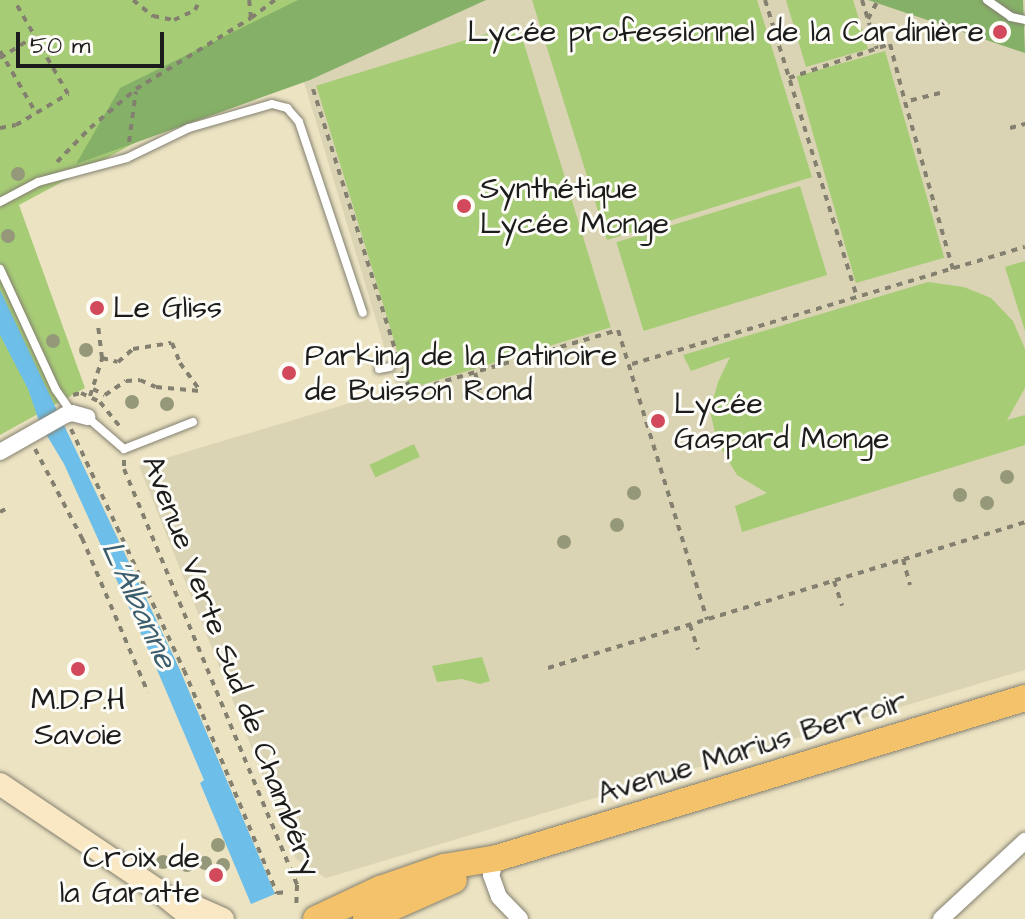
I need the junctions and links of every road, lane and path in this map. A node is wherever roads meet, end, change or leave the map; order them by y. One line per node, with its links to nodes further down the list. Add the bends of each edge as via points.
1 (14, 0): 13 (path)
2 (133, 0): 3 (path, via 153,16 174,20 195,10)
3 (200, 0)
4 (251, 0): 10 (path)
5 (275, 0): 10 (path)
6 (765, 0): 16 (path)
7 (862, 0): 11 (path)
8 (878, 0): 11 (path)
9 (987, 0): 12 (lane)
10 (251, 18): 17 (path)
11 (868, 19): 14 (path)
12 (1025, 20)
13 (35, 36): 15 (path); 21 (path, via 68,94)
14 (877, 49): 16 (path); 20 (path, via 890,44)
15 (1, 55): 21 (path)
16 (789, 78): 31 (path)
17 (136, 89): 25 (path); 26 (path)
18 (313, 89): 38 (path, via 408,389)
19 (940, 93): 20 (path)
20 (905, 102): 30 (path)
21 (36, 113): 23 (path)
22 (1025, 124): 24 (path)
23 (0, 128)
24 (1010, 128)
25 (127, 158): 26 (lane); 32 (lane, via 189,128 272,104 287,108 299,122)
26 (38, 182): 27 (lane)
27 (0, 202)
28 (1025, 247): 30 (path)
29 (0, 269): 41 (lane)
30 (953, 269): 31 (path)
31 (857, 297): 35 (path)
32 (363, 313)
33 (98, 324): 34 (path)
34 (102, 358): 39 (path); 39 (path, via 118,362 133,349 172,343 200,391 140,380 126,381 105,395)
35 (632, 364): 38 (path, via 618,330); 55 (path)
36 (390, 367): 37 (lane)
37 (379, 369)
38 (475, 372): 40 (path, via 480,390)
39 (93, 389): 44 (path, Avenue Verte Sud de Chambéry, via 90,396 119,421)
40 (462, 396)
41 (71, 415): 43 (street); 44 (lane); 65 (path, via 277,893)
42 (193, 422): 44 (lane)
43 (34, 433): 45 (street); 59 (path)
44 (124, 449): 68 (path, Avenue Verte Sud de Chambéry, via 124,469 297,885)
45 (0, 452)
46 (9, 507): 47 (path)
47 (0, 512)
48 (1025, 522): 49 (path)
49 (903, 559): 51 (path); 52 (path)
50 (915, 572): 51 (path)
51 (907, 575): 53 (path)
52 (834, 581): 54 (path); 55 (path)
53 (910, 585)
54 (842, 606)
55 (707, 620): 56 (path)
56 (690, 625): 57 (path); 58 (path)
57 (698, 650)
58 (548, 668)
59 (148, 693)
60 (1025, 698): 63 (main road, Avenue Marius Berroir)
61 (0, 784): 64 (main road)
62 (1025, 841): 72 (street)
63 (497, 858): 69 (main road, Avenue Marius Berroir, via 411,878); 70 (main road, Avenue Marius Berroir); 71 (street, via 491,875 499,897)
64 (156, 889): 66 (main road); 67 (main road)
65 (287, 892)
66 (193, 919)
67 (223, 919)
68 (296, 919)
69 (316, 919)
70 (366, 919)
71 (520, 919)
72 (941, 919)

